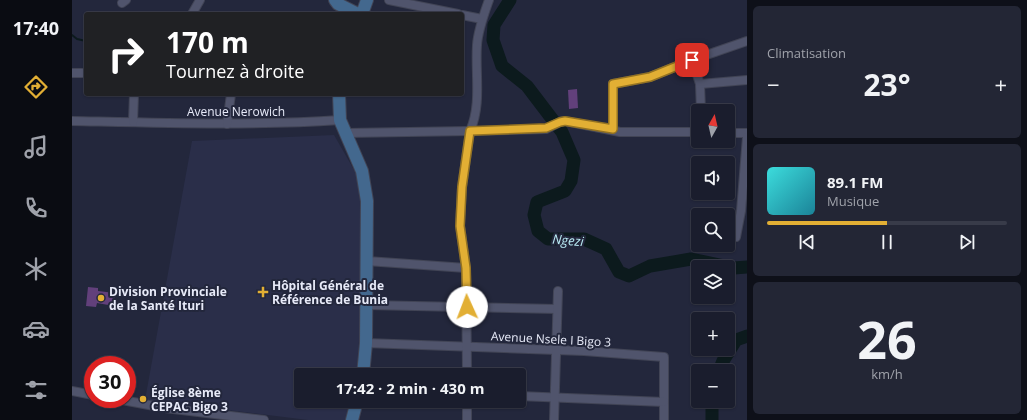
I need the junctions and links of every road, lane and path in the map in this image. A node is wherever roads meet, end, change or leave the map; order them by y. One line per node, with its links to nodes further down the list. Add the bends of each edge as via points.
1 (200, 0): 6 (street)
2 (335, 0): 7 (street)
3 (367, 0): 8 (street)
4 (389, 0): 9 (street)
5 (489, 0): 11 (street)
6 (193, 12)
7 (354, 12)
8 (363, 12)
9 (448, 12)
10 (464, 15): 11 (street)
11 (482, 19): 27 (street, via 477,44 478,93)
12 (747, 41): 13 (street)
13 (692, 60): 17 (street); 26 (street, via 650,77 613,84)
14 (72, 73): 15 (street)
15 (84, 73)
16 (747, 80): 17 (street)
17 (700, 84): 21 (street)
18 (134, 96): 24 (street)
19 (231, 96): 25 (street)
20 (339, 96): 22 (street)
21 (701, 104)
22 (340, 120): 25 (street, Avenue Nerowich); 29 (street)
23 (72, 121): 24 (street, Avenue Nerowich)
24 (133, 122): 25 (street, Avenue Nerowich)
25 (228, 124)
26 (613, 129): 27 (street, via 565,121 546,128); 28 (street, via 620,132)
27 (470, 131): 29 (street); 35 (street, via 462,187 460,226)
28 (691, 132)
29 (346, 133): 34 (street, via 362,171 367,201)
30 (735, 133): 31 (street)
31 (747, 133)
32 (747, 137): 33 (street, via 742,211)
33 (736, 237)
34 (367, 261): 35 (street); 37 (street)
35 (466, 268): 38 (street)
36 (558, 292): 39 (street)
37 (367, 305): 38 (street); 40 (street)
38 (467, 307): 39 (street); 41 (street)
39 (557, 309): 42 (street)
40 (366, 343): 41 (street, Avenue Nsele I Bigo 3); 43 (street)
41 (468, 347): 42 (street, Avenue Nsele I Bigo 3); 44 (street)
42 (555, 350): 48 (street); 49 (street, Avenue Nsele I Bigo 3, via 664,357)
43 (364, 368)
44 (467, 368)
45 (72, 391): 46 (street)
46 (84, 393)
47 (526, 396): 48 (street)
48 (554, 397): 49 (street); 56 (street)
49 (664, 402): 57 (street)
50 (136, 403): 53 (street)
51 (355, 408): 54 (street)
52 (467, 408): 55 (street)
53 (264, 420)
54 (352, 420)
55 (467, 420)
56 (554, 420)
57 (664, 420)

